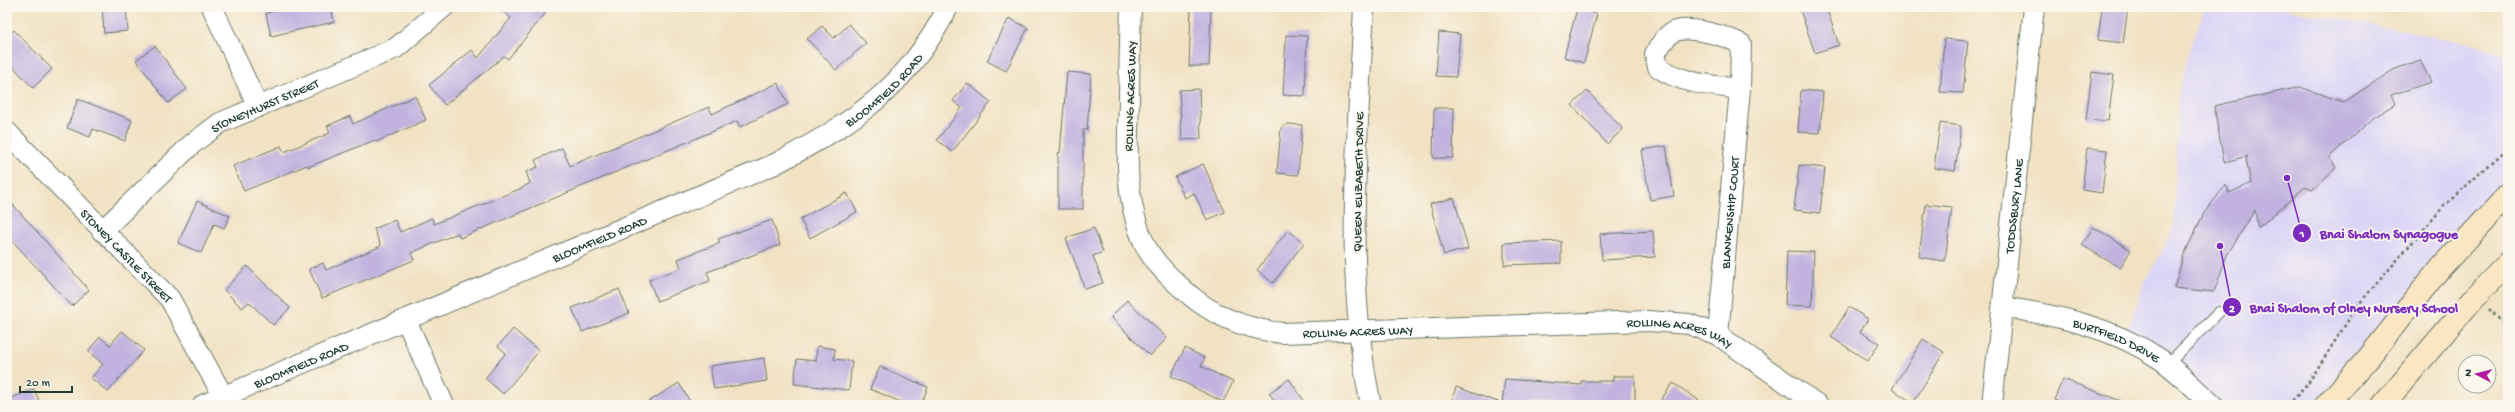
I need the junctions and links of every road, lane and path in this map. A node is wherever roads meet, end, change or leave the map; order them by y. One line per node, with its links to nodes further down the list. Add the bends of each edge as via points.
1 (212, 7): 8 (street)
2 (444, 7): 8 (street, STONEYHURST STREET, via 396,48 327,80)
3 (948, 7): 17 (street, BLOOMFIELD ROAD, via 938,27 908,69 865,111 826,137 775,164)
4 (1131, 7): 19 (street, ROLLING ACRES WAY, via 1127,165 1132,207 1147,247 1168,276 1199,304 1224,317 1262,330 1282,333)
5 (1364, 7): 19 (street, QUEEN ELIZABETH DRIVE, via 1355,192 1355,255)
6 (2034, 7): 15 (street, TODDSBURY LANE)
7 (1740, 89): 20 (street, BLANKENSHIP COURT)
8 (258, 107): 12 (street, STONEYHURST STREET, via 220,123 192,144)
9 (7, 132): 12 (street, STONEY CASTLE STREET)
10 (2508, 148): 29 (path, via 2444,205 2358,305 2307,385)
11 (2508, 195): 30 (main road, via 2441,267 2369,357)
12 (102, 231): 22 (street, STONEY CASTLE STREET, via 170,299)
13 (2508, 263): 31 (main road, via 2473,299)
14 (2484, 304): 18 (path)
15 (2004, 307): 21 (street, BURTFIELD DRIVE, via 2089,325 2124,338); 27 (street, TODDSBURY LANE)
16 (2219, 312): 21 (lane)
17 (406, 320): 22 (street, BLOOMFIELD ROAD); 24 (street)
18 (2508, 328)
19 (1361, 330): 20 (street, ROLLING ACRES WAY, via 1648,321 1689,324); 25 (street, QUEEN ELIZABETH DRIVE)
20 (1718, 335): 26 (street, ROLLING ACRES WAY)
21 (2167, 365): 28 (street, BURTFIELD DRIVE)
22 (223, 396): 23 (street, BLOOMFIELD ROAD)
23 (203, 405)
24 (444, 405)
25 (1371, 405)
26 (1818, 405)
27 (1992, 405)
28 (2213, 405)
29 (2288, 405)
30 (2326, 405)
31 (2383, 405)

